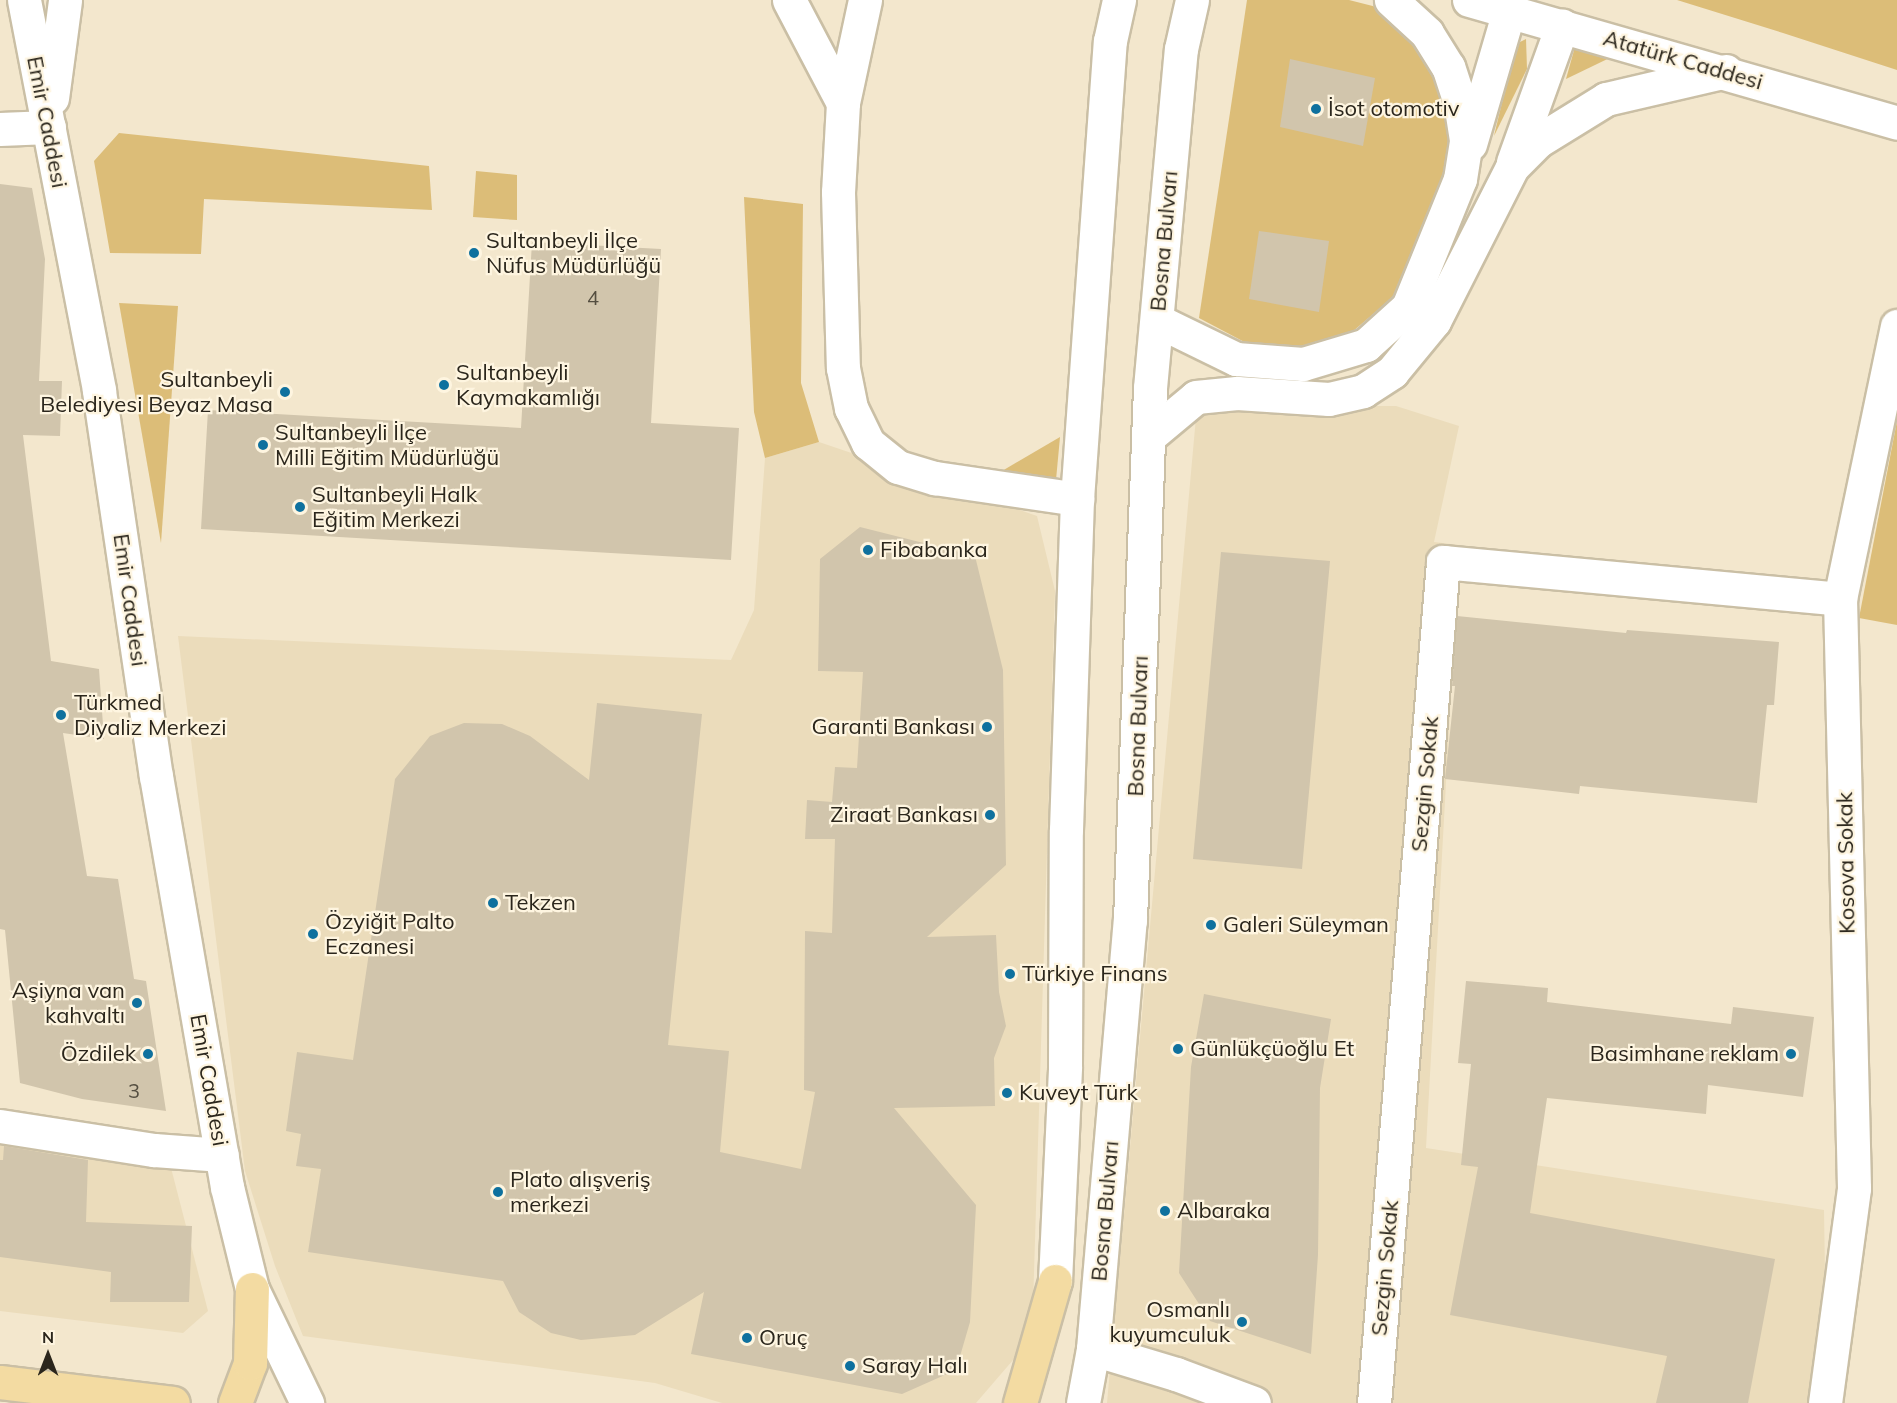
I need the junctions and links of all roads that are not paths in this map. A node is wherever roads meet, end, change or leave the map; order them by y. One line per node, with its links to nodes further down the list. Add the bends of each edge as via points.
1 (24, 0): 15 (main road, Emir Caddesi)
2 (65, 0): 15 (main road)
3 (789, 0): 13 (main road)
4 (865, 0): 13 (main road)
5 (890, 0): 13 (main road)
6 (1119, 0): 22 (main road, Bosna Bulvarı, via 1110,41)
7 (1192, 0): 19 (main road, Bosna Bulvarı, via 1181,49)
8 (1391, 0): 18 (main road, via 1427,33 1448,67 1460,103 1466,140)
9 (1469, 0): 10 (main road, Atatürk Caddesi)
10 (1509, 11): 11 (main road, Atatürk Caddesi); 18 (main road)
11 (1562, 26): 12 (main road, Atatürk Caddesi); 17 (main road)
12 (1726, 71): 14 (main road, Atatürk Caddesi); 17 (main road, via 1606,99 1538,141)
13 (843, 103): 22 (main road, via 838,226 843,368 851,408 868,443 898,467 935,478)
14 (1897, 123)
15 (49, 127): 16 (main road); 25 (main road, Emir Caddesi, via 99,391 156,777)
16 (0, 129)
17 (1512, 167): 21 (main road, via 1434,321 1392,372 1363,391 1329,399 1237,393 1197,397)
18 (1460, 179): 19 (main road, via 1408,307 1366,345 1303,364 1236,359)
19 (1158, 321): 21 (main road, Bosna Bulvarı)
20 (1897, 326): 23 (main road, Kosova Sokak)
21 (1148, 437): 28 (main road, Bosna Bulvarı, via 1130,920)
22 (1077, 499): 26 (main road, Bosna Bulvarı, via 1066,830 1065,1066)
23 (1840, 599): 37 (main road, Sezgin Sokak, via 1443,562); 38 (main road, Kosova Sokak, via 1854,1188)
24 (0, 1126): 25 (main road, via 154,1150)
25 (222, 1155): 27 (main road, Emir Caddesi)
26 (1055, 1281): 33 (main road); 34 (main road)
27 (252, 1289): 31 (main road, via 250,1363); 32 (main road, Emir Caddesi)
28 (1093, 1349): 35 (main road, Bosna Bulvarı); 36 (main road)
29 (0, 1382): 30 (main road)
30 (173, 1403)
31 (235, 1403)
32 (307, 1403)
33 (1020, 1403)
34 (1034, 1403)
35 (1083, 1403)
36 (1254, 1403)
37 (1374, 1403)
38 (1825, 1403)

